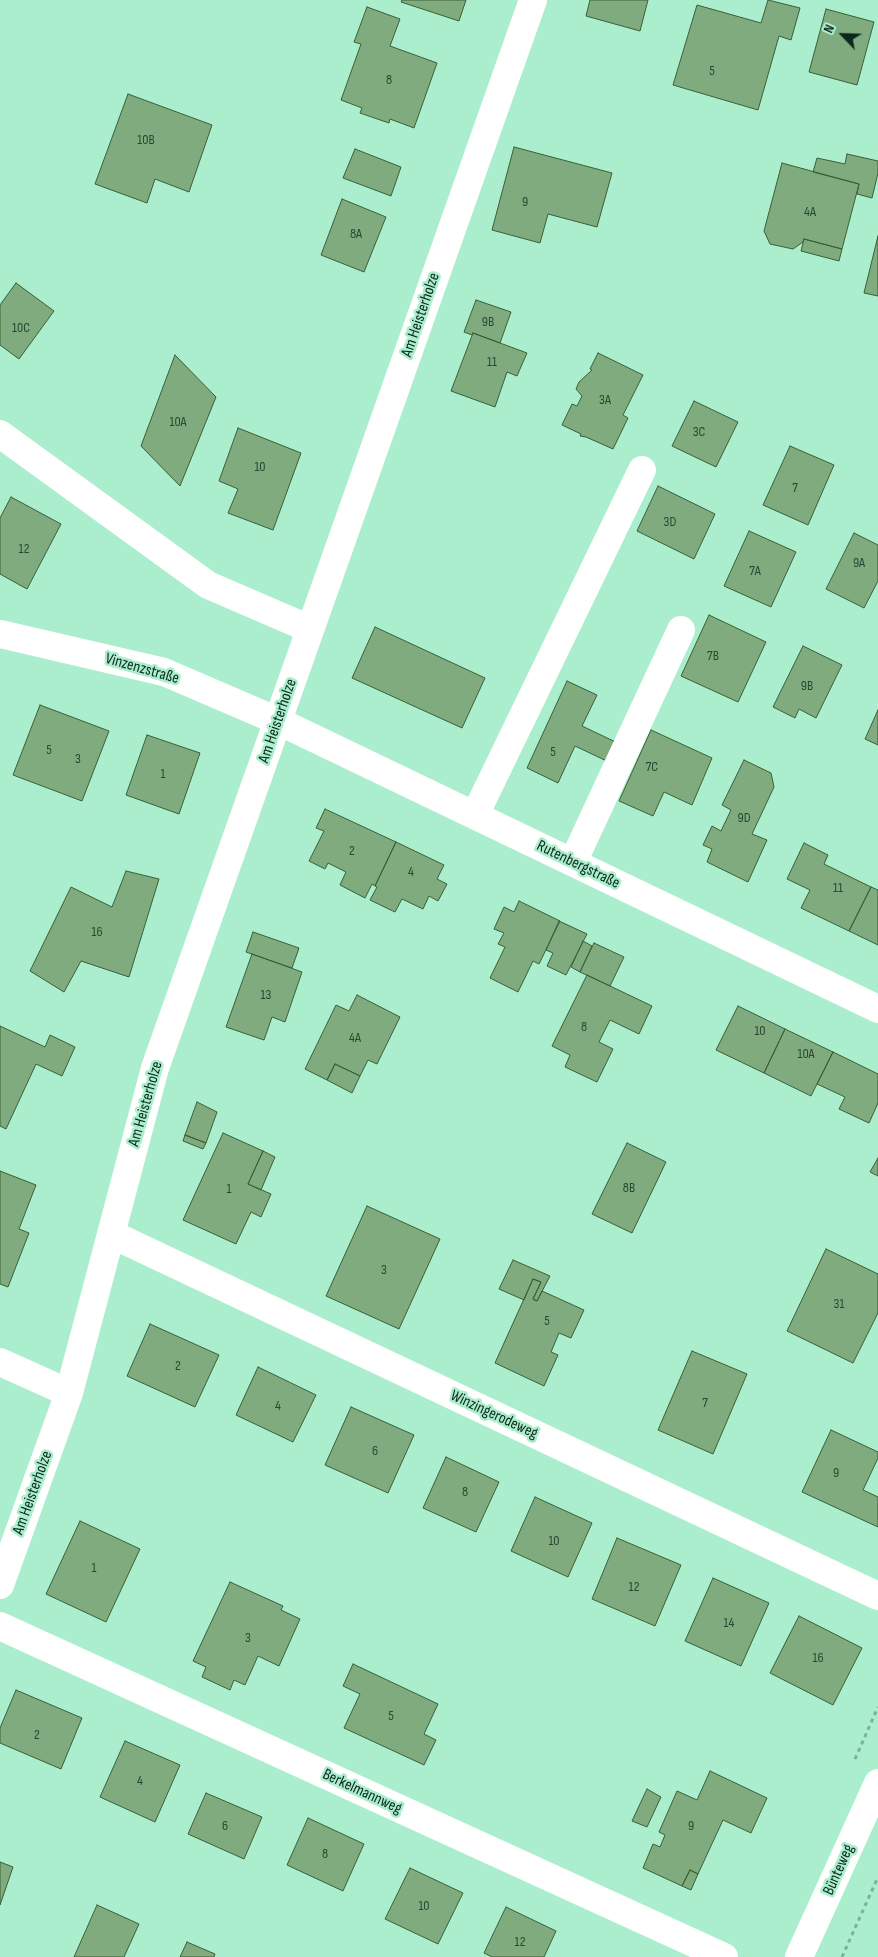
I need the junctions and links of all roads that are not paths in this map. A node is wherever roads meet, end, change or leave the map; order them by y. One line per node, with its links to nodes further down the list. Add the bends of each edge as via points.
1 (532, 0): 4 (street, Am Heisterholze)
2 (0, 434): 4 (street, via 208,585)
3 (642, 470): 8 (street)
4 (310, 629): 7 (street, Am Heisterholze)
5 (681, 630): 9 (street)
6 (0, 634): 7 (street, Vinzenzstraße, via 164,672)
7 (278, 721): 8 (street, Rutenbergstraße); 11 (street, Am Heisterholze, via 155,1068)
8 (475, 815): 9 (street, Rutenbergstraße)
9 (573, 862): 10 (street, Rutenbergstraße)
10 (878, 1009)
11 (111, 1234): 13 (street, Am Heisterholze); 15 (street, Winzingerodeweg)
12 (0, 1362): 13 (street)
13 (69, 1393): 14 (street, Am Heisterholze)
14 (0, 1585)
15 (878, 1596)
16 (0, 1626): 18 (street, Berkelmannweg)
17 (878, 1782): 19 (street, Bünteweg)
18 (724, 1957)
19 (799, 1957)

